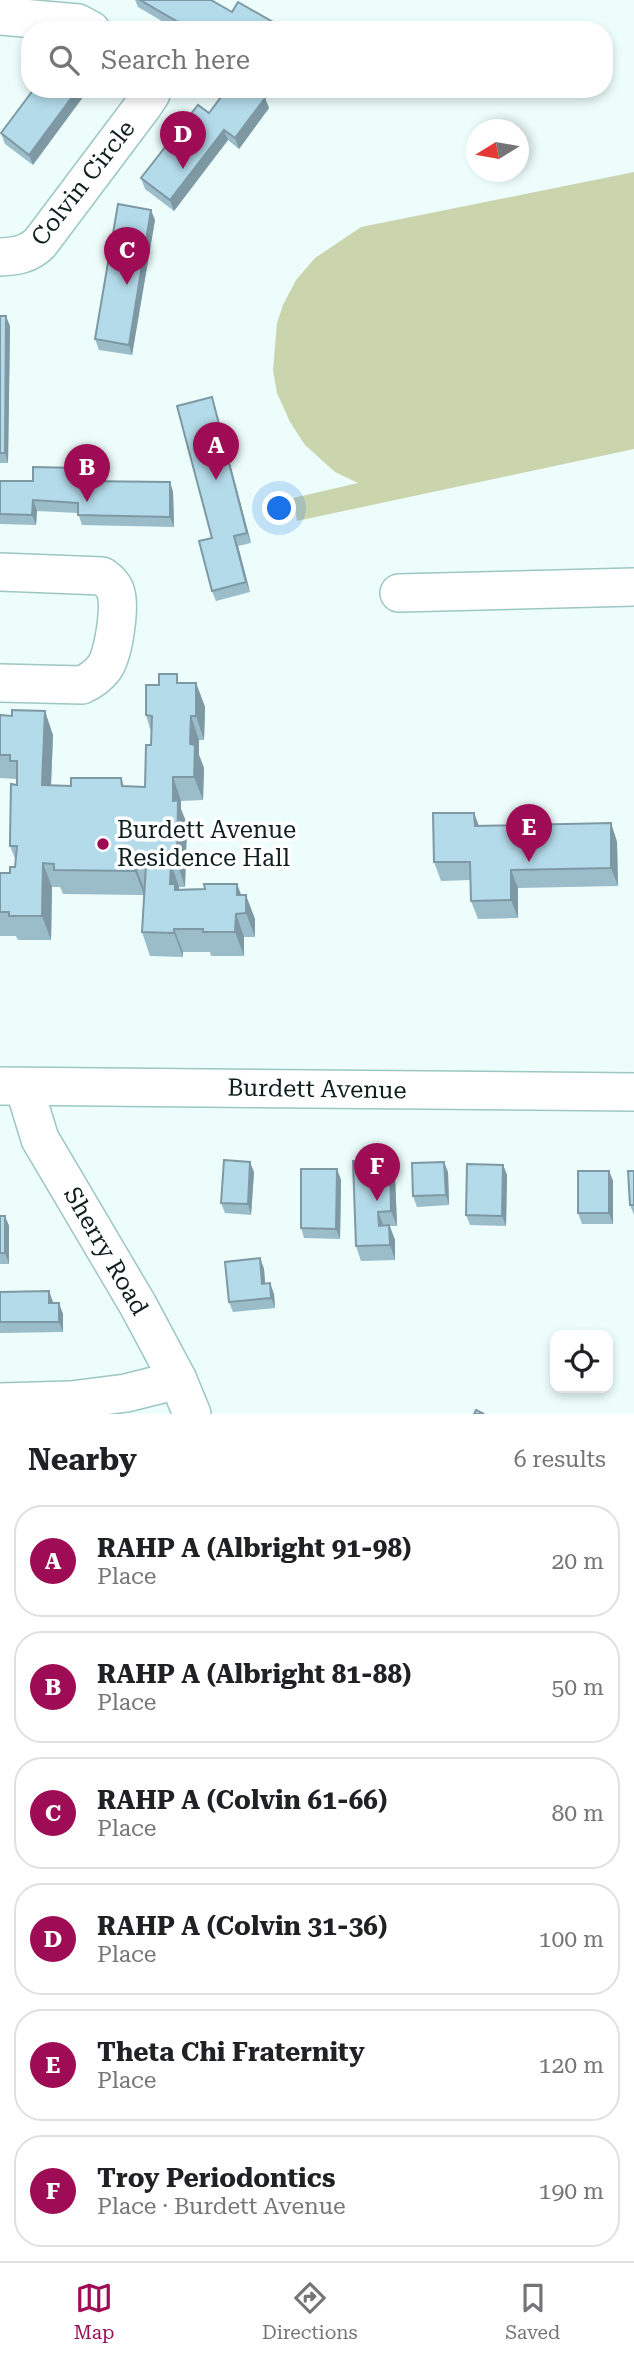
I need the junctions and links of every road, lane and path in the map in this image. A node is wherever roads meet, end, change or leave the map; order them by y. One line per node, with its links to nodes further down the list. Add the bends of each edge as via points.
1 (0, 16): 2 (street)
2 (56, 21)
3 (148, 98): 4 (street, Colvin Circle, via 33,251)
4 (0, 257)
5 (0, 572): 8 (street, via 102,576 117,595 113,649 92,680 82,685)
6 (634, 587): 7 (street)
7 (399, 593)
8 (0, 683)
9 (12, 1087): 10 (street, Burdett Avenue); 11 (street, Sherry Road)
10 (634, 1092)
11 (178, 1380): 12 (street, via 113,1395); 13 (street, Sherry Road)
12 (0, 1402)
13 (192, 1414)

